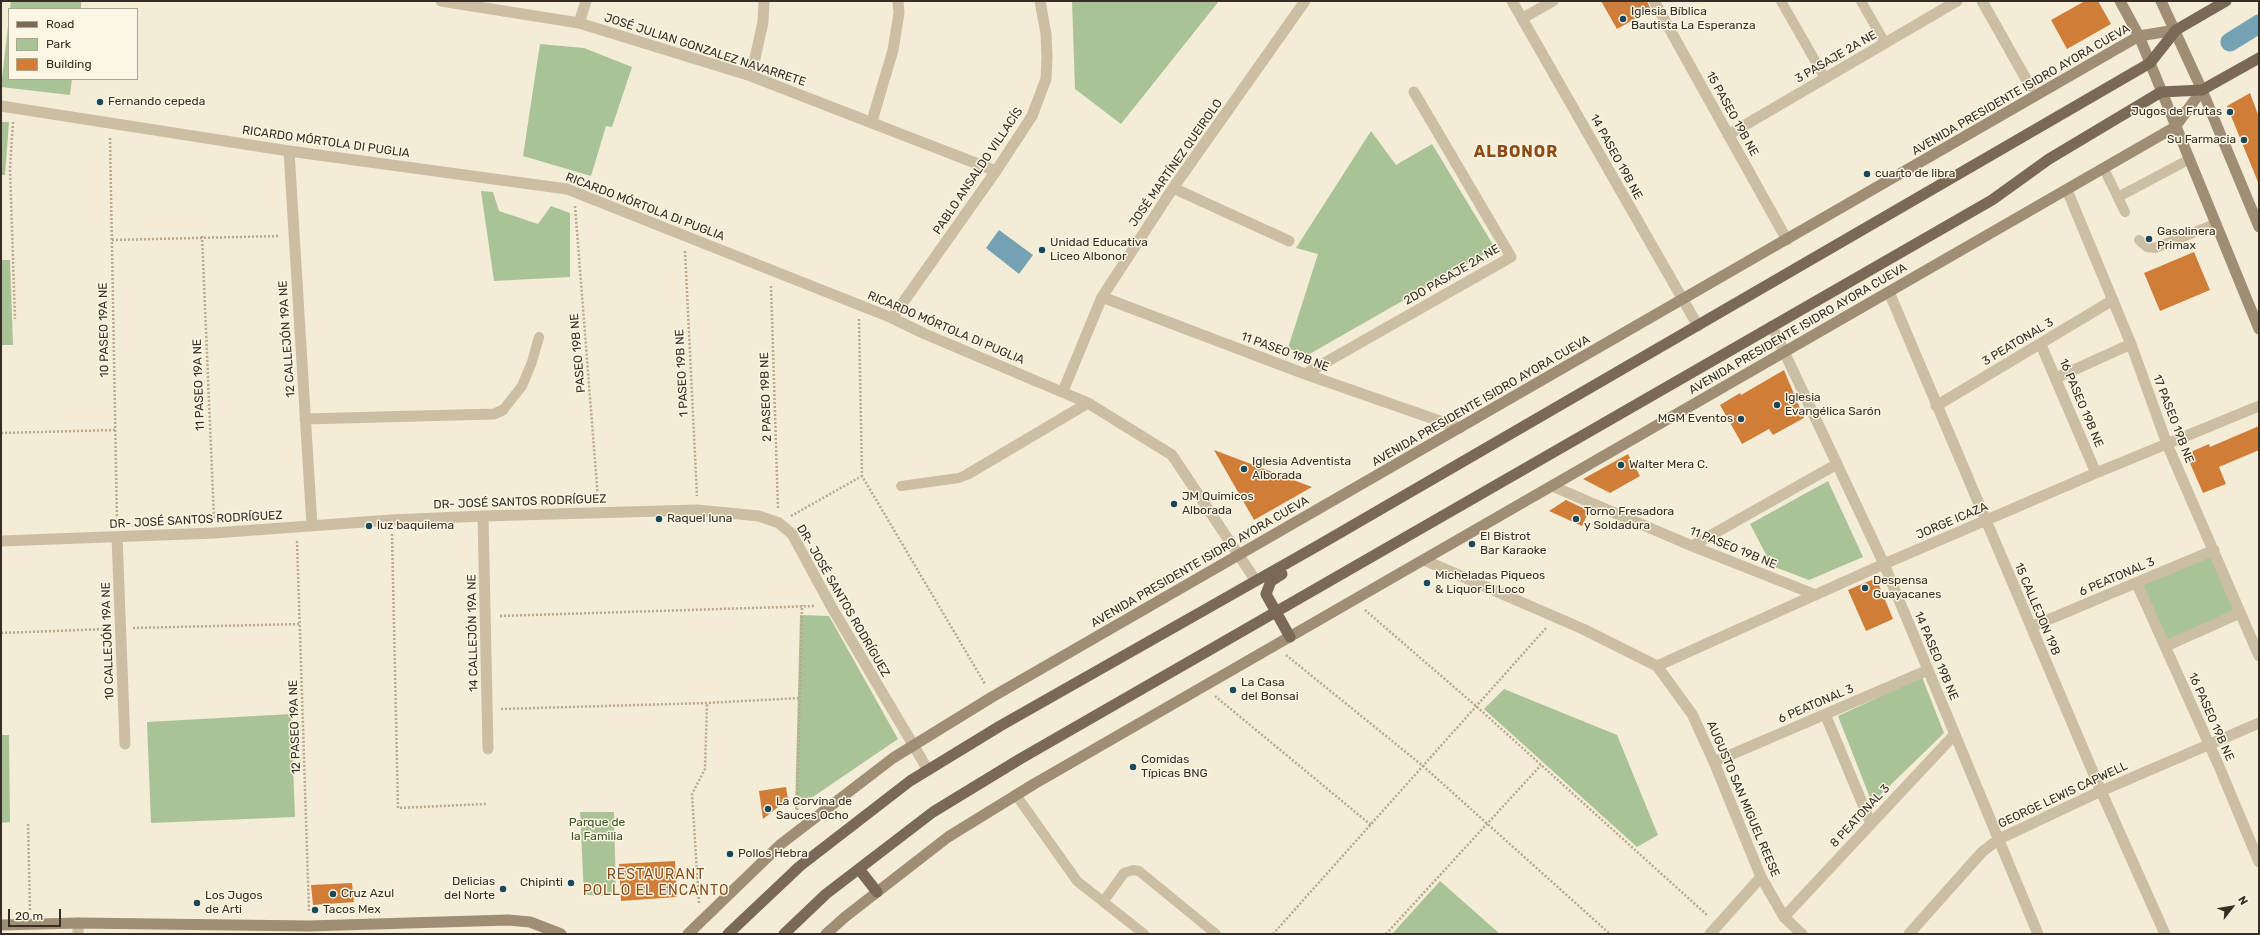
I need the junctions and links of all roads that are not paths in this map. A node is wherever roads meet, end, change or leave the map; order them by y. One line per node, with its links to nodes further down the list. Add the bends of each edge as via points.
1 (441, 1): 18 (street, JOSÉ JULIAN GONZALEZ NAVARRETE)
2 (586, 1): 18 (street)
3 (764, 1): 24 (street, via 763,22)
4 (898, 1): 31 (street, via 899,13 893,50)
5 (1040, 1): 37 (street, PABLO ANSALDO VILLACÍS, via 1046,34 1046,78 1032,116)
6 (1305, 1): 38 (street, JOSÉ MARTÍNEZ QUEIROLO)
7 (1512, 1): 17 (street, 14 PASEO 19B NE)
8 (1554, 1): 17 (street)
9 (1654, 1): 33 (street, 15 PASEO 19B NE)
10 (1781, 1): 25 (lane)
11 (1861, 1): 21 (lane)
12 (1957, 1): 21 (street, 3 PASAJE 2A NE)
13 (1982, 1): 26 (street)
14 (2120, 1): 20 (main road)
15 (2161, 1): 19 (main road)
16 (2226, 1): 19 (main road, AVENIDA PRESIDENTE ISIDRO AYORA CUEVA)
17 (1523, 18): 49 (street, 14 PASEO 19B NE)
18 (579, 23): 24 (street, JOSÉ JULIAN GONZALEZ NAVARRETE)
19 (2176, 30): 20 (main road, AVENIDA PRESIDENTE ISIDRO AYORA CUEVA); 23 (main road, AVENIDA PRESIDENTE ISIDRO AYORA CUEVA); 27 (main road)
20 (2139, 36): 23 (main road); 44 (main road, AVENIDA PRESIDENTE ISIDRO AYORA CUEVA)
21 (1885, 43): 25 (street, 3 PASAJE 2A NE)
22 (2259, 58): 27 (main road, AVENIDA PRESIDENTE ISIDRO AYORA CUEVA)
23 (2150, 63): 29 (main road); 52 (main road, AVENIDA PRESIDENTE ISIDRO AYORA CUEVA)
24 (751, 76): 31 (street, JOSÉ JULIAN GONZALEZ NAVARRETE)
25 (1825, 78): 33 (street, 3 PASAJE 2A NE)
26 (2030, 86)
27 (2202, 90): 29 (main road, AVENIDA PRESIDENTE ISIDRO AYORA CUEVA); 32 (main road, AVENIDA PRESIDENTE ISIDRO AYORA CUEVA); 43 (main road)
28 (1414, 92): 59 (street, 2DO PASAJE 2A NE, via 1511,257)
29 (2161, 92): 32 (main road); 53 (main road, AVENIDA PRESIDENTE ISIDRO AYORA CUEVA, via 2049,159 1992,200)
30 (1, 106): 34 (street, RICARDO MÓRTOLA DI PUGLIA)
31 (872, 121): 37 (street, JOSÉ JULIAN GONZALEZ NAVARRETE)
32 (2175, 127): 35 (main road); 36 (main road, AVENIDA PRESIDENTE ISIDRO AYORA CUEVA)
33 (1728, 135): 44 (street, 15 PASEO 19B NE)
34 (289, 151): 51 (street, RICARDO MÓRTOLA DI PUGLIA, via 567,189); 66 (street, 12 CALLEJÓN 19A NE)
35 (2188, 160): 40 (lane); 42 (main road)
36 (2104, 168): 39 (main road, AVENIDA PRESIDENTE ISIDRO AYORA CUEVA); 40 (lane)
37 (996, 171): 51 (street, PABLO ANSALDO VILLACÍS)
38 (1172, 188): 46 (street); 48 (street, JOSÉ MARTÍNEZ QUEIROLO)
39 (2067, 190): 47 (main road, AVENIDA PRESIDENTE ISIDRO AYORA CUEVA); 50 (street, 17 PASEO 19B NE)
40 (2118, 197): 41 (lane)
41 (2125, 212)
42 (2216, 224): 45 (lane, via 2155,248 2147,247); 54 (main road)
43 (2259, 227)
44 (1787, 240): 49 (main road, AVENIDA PRESIDENTE ISIDRO AYORA CUEVA)
45 (2139, 240)
46 (1289, 241)
47 (1889, 292): 58 (main road, AVENIDA PRESIDENTE ISIDRO AYORA CUEVA); 63 (street, 15 CALLEJON 19B)
48 (1102, 297): 59 (street, 11 PASEO 19B NE); 61 (street, JOSÉ MARTÍNEZ QUEIROLO)
49 (1681, 300): 52 (street, 14 PASEO 19B NE); 67 (main road, AVENIDA PRESIDENTE ISIDRO AYORA CUEVA)
50 (2113, 300): 56 (street, 17 PASEO 19B NE); 57 (street, 3 PEATONAL 3)
51 (892, 318): 61 (street, RICARDO MÓRTOLA DI PUGLIA)
52 (1698, 326): 79 (main road, AVENIDA PRESIDENTE ISIDRO AYORA CUEVA)
53 (1772, 326): 58 (street, 14 PASEO 19B NE); 88 (main road, AVENIDA PRESIDENTE ISIDRO AYORA CUEVA)
54 (2259, 329)
55 (539, 337): 65 (lane, via 522,386)
56 (2131, 344): 60 (street); 68 (street, 17 PASEO 19B NE)
57 (2040, 345): 60 (street, 16 PASEO 19B NE); 63 (street, 3 PEATONAL 3)
58 (1784, 352): 69 (street, 14 PASEO 19B NE); 73 (main road, AVENIDA PRESIDENTE ISIDRO AYORA CUEVA)
59 (1304, 374): 67 (street, 11 PASEO 19B NE)
60 (2056, 378): 70 (street, 16 PASEO 19B NE)
61 (1063, 391): 62 (street, RICARDO MÓRTOLA DI PUGLIA)
62 (1088, 403): 71 (street); 82 (street, RICARDO MÓRTOLA DI PUGLIA, via 1169,452)
63 (1936, 406): 75 (street, 15 CALLEJON 19B)
64 (2259, 406): 68 (street, JORGE ICAZA)
65 (503, 410): 66 (street, via 494,414)
66 (305, 419): 76 (street, 12 CALLEJÓN 19A NE)
67 (1460, 428): 82 (main road, AVENIDA PRESIDENTE ISIDRO AYORA CUEVA)
68 (2167, 444): 70 (street, JORGE ICAZA); 81 (street, 17 PASEO 19B NE)
69 (1837, 464): 80 (street); 84 (street, 14 PASEO 19B NE)
70 (2096, 473): 75 (street, JORGE ICAZA)
71 (968, 474): 72 (lane, via 959,478)
72 (901, 486)
73 (1552, 486): 80 (street, 11 PASEO 19B NE); 83 (main road, AVENIDA PRESIDENTE ISIDRO AYORA CUEVA)
74 (483, 516): 76 (street, DR- JOSÉ SANTOS RODRÍGUEZ); 101 (street, DR- JOSÉ SANTOS RODRÍGUEZ, via 697,510 759,516 779,523 792,534); 102 (street, 14 CALLEJÓN 19A NE)
75 (1987, 521): 84 (street, JORGE ICAZA); 90 (street, 15 CALLEJON 19B)
76 (312, 526): 77 (street, DR- JOSÉ SANTOS RODRÍGUEZ)
77 (117, 537): 78 (street, DR- JOSÉ SANTOS RODRÍGUEZ); 99 (street, 10 CALLEJÓN 19A NE)
78 (1, 541)
79 (1319, 545): 85 (main road, AVENIDA PRESIDENTE ISIDRO AYORA CUEVA); 88 (main road, via 1311,556 1271,581 1266,594)
80 (1692, 546): 87 (street, 11 PASEO 19B NE)
81 (2214, 550): 86 (street, 6 PEATONAL 3); 89 (street, 17 PASEO 19B NE)
82 (1240, 554): 85 (street); 101 (main road, AVENIDA PRESIDENTE ISIDRO AYORA CUEVA)
83 (1424, 560): 91 (main road, AVENIDA PRESIDENTE ISIDRO AYORA CUEVA); 94 (street, AUGUSTO SAN MIGUEL REESE, via 1583,629)
84 (1884, 564): 87 (street, JORGE ICAZA); 95 (street, 14 PASEO 19B NE)
85 (1256, 581): 104 (main road, AVENIDA PRESIDENTE ISIDRO AYORA CUEVA, via 1000,726)
86 (2137, 584): 90 (street, 6 PEATONAL 3); 92 (street, 16 PASEO 19B NE)
87 (1816, 595): 94 (street, JORGE ICAZA)
88 (1275, 612): 91 (main road); 110 (main road, AVENIDA PRESIDENTE ISIDRO AYORA CUEVA, via 1020,758 939,808)
89 (2240, 613): 92 (street); 93 (street, 17 PASEO 19B NE)
90 (2031, 627): 105 (street, 15 CALLEJON 19B)
91 (1290, 637): 106 (main road, AVENIDA PRESIDENTE ISIDRO AYORA CUEVA)
92 (2166, 646): 100 (street, 16 PASEO 19B NE)
93 (2259, 656)
94 (1657, 666): 103 (street, AUGUSTO SAN MIGUEL REESE, via 1692,714)
95 (1928, 670): 96 (street, 6 PEATONAL 3); 98 (street, 14 PASEO 19B NE)
96 (1825, 714): 103 (street, 6 PEATONAL 3); 107 (street)
97 (2259, 723): 100 (street, GEORGE LEWIS CAPWELL)
98 (1955, 734): 107 (street, 8 PEATONAL 3); 108 (street, 14 PASEO 19B NE)
99 (125, 744)
100 (2209, 745): 105 (street, GEORGE LEWIS CAPWELL); 109 (street, 16 PASEO 19B NE)
101 (912, 746): 104 (street, DR- JOSÉ SANTOS RODRÍGUEZ); 118 (main road, AVENIDA PRESIDENTE ISIDRO AYORA CUEVA, via 797,832)
102 (488, 749)
103 (1714, 762): 111 (street, AUGUSTO SAN MIGUEL REESE)
104 (928, 770): 119 (main road, AVENIDA PRESIDENTE ISIDRO AYORA CUEVA, via 800,866)
105 (2101, 791): 108 (street, GEORGE LEWIS CAPWELL); 128 (street, 15 CALLEJON 19B)
106 (1016, 795): 112 (main road, AVENIDA PRESIDENTE ISIDRO AYORA CUEVA, via 948,837); 113 (lane, via 1077,881)
107 (1871, 824): 114 (street, 8 PEATONAL 3)
108 (1999, 839): 126 (street, GEORGE LEWIS CAPWELL, via 1982,852); 127 (street, 14 PASEO 19B NE)
109 (2258, 855)
110 (859, 869): 112 (main road); 120 (main road, AVENIDA PRESIDENTE ISIDRO AYORA CUEVA, via 826,894)
111 (1761, 877): 114 (street, AUGUSTO SAN MIGUEL REESE); 124 (street)
112 (877, 892): 121 (main road, AVENIDA PRESIDENTE ISIDRO AYORA CUEVA)
113 (1103, 902): 122 (lane); 123 (lane, via 1124,873 1140,871)
114 (1784, 917): 125 (street, AUGUSTO SAN MIGUEL REESE)
115 (1, 925): 116 (main road, via 30,924)
116 (78, 929): 117 (main road, via 508,920 530,922)
117 (561, 934)
118 (688, 934)
119 (728, 934)
120 (784, 934)
121 (826, 934)
122 (1144, 934)
123 (1216, 934)
124 (1710, 934)
125 (1802, 934)
126 (1909, 934)
127 (2038, 934)
128 (2165, 934)

